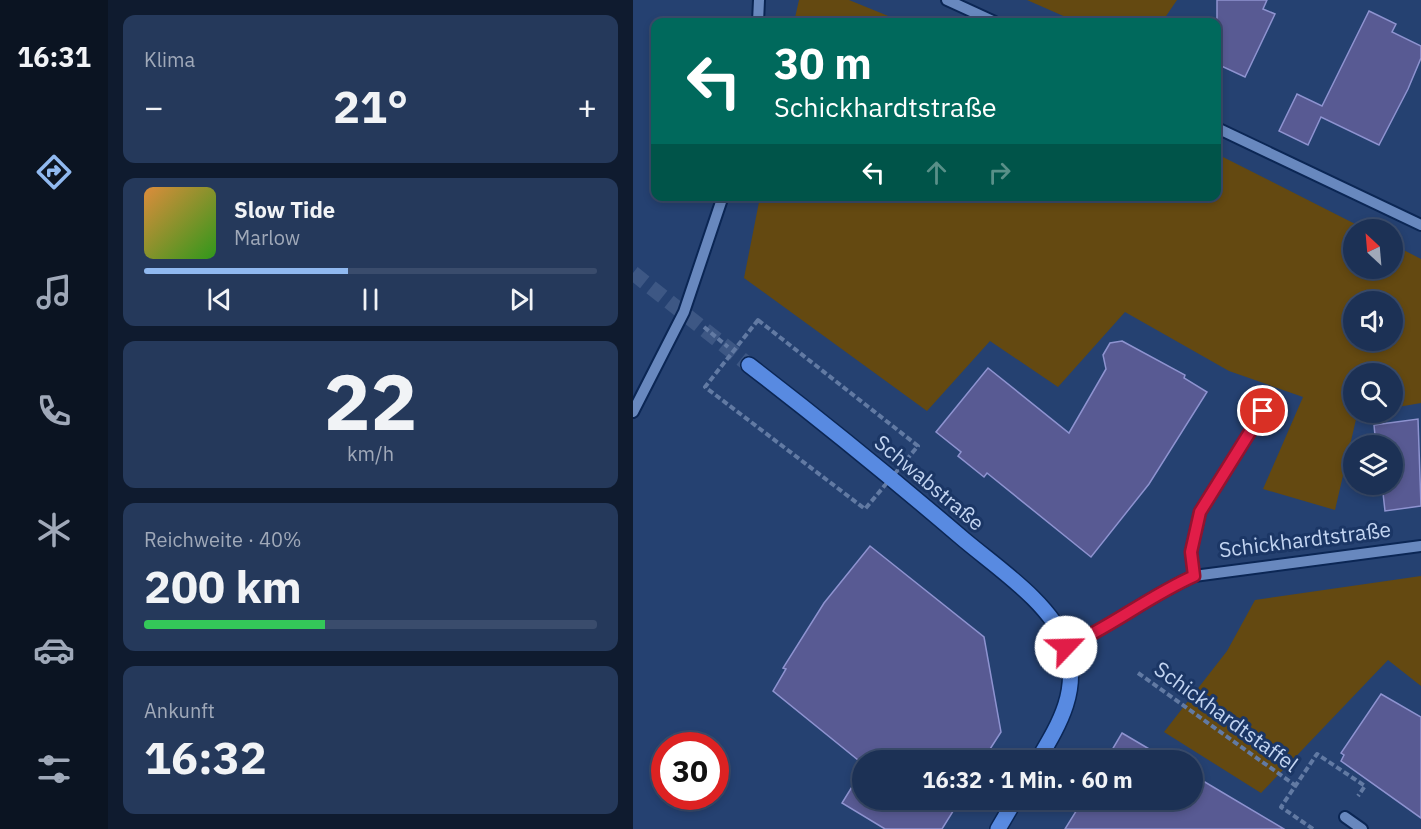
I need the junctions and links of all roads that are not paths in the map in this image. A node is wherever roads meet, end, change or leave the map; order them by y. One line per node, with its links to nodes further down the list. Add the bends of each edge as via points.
1 (759, 0): 3 (street)
2 (948, 0): 4 (street)
3 (758, 18)
4 (986, 18)
5 (1221, 130): 7 (street)
6 (721, 201): 10 (street, via 684,312)
7 (1421, 225)
8 (749, 365): 13 (main road, Schwabstraße, via 892,478 1020,587 1059,628)
9 (1263, 411): 12 (street, Schickhardtstraße, via 1200,512 1191,552)
10 (633, 412)
11 (1421, 546): 12 (street, Schickhardtstraße)
12 (1194, 576): 13 (street, Schickhardtstraße, via 1167,588 1098,633)
13 (1066, 647): 14 (main road, via 1069,700 1063,719)
14 (1044, 750)
15 (1009, 810): 17 (main road)
16 (1345, 817): 18 (street)
17 (998, 829)
18 (1362, 829)

